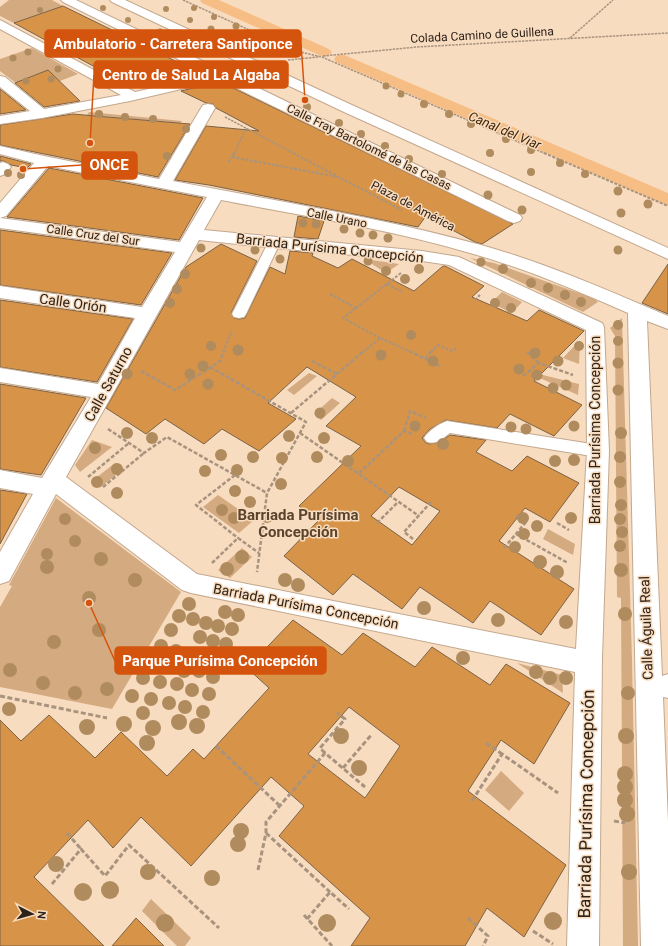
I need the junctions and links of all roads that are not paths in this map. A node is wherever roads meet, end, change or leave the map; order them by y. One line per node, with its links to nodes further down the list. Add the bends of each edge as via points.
1 (66, 0): 6 (street, Calle Fray Bartolomé de las Casas)
2 (116, 0): 4 (street)
3 (0, 24): 9 (street)
4 (234, 55): 5 (street); 6 (street)
5 (257, 66): 6 (street); 7 (street)
6 (227, 75): 7 (street); 9 (street); 20 (street, Calle Fray Bartolomé de las Casas)
7 (276, 75): 24 (street)
8 (0, 80): 11 (street)
9 (133, 96): 11 (street)
10 (208, 108): 15 (street)
11 (42, 114): 12 (street)
12 (0, 120)
13 (0, 150): 14 (street, Calle Urano)
14 (37, 159): 15 (street, Calle Urano); 16 (street); 17 (street)
15 (164, 184): 18 (street, Calle Urano)
16 (1, 190): 17 (street)
17 (19, 191): 19 (street)
18 (217, 194): 22 (street, Calle Saturno); 26 (street, Calle Urano, via 402,230 476,249 514,260)
19 (0, 213)
20 (514, 218)
21 (0, 223): 22 (street, Calle Cruz del Sur)
22 (190, 241): 23 (street, Barriada Purísima Concepción); 27 (street, Calle Saturno)
23 (274, 243): 28 (lane); 30 (street, Barriada Purísima Concepción, via 453,261)
24 (668, 254)
25 (0, 292): 27 (street, Calle Orión)
26 (630, 307): 29 (street, Calle Urano); 30 (street); 40 (street, Calle Águila Real)
27 (147, 314): 32 (street, Calle Saturno)
28 (239, 314)
29 (666, 323)
30 (595, 327): 34 (street, Barriada Purísima Concepción)
31 (0, 375): 32 (street)
32 (104, 392): 36 (street, Calle Saturno, via 90,416)
33 (432, 438): 34 (lane, via 447,427)
34 (598, 451): 38 (street, Barriada Purísima Concepción)
35 (0, 479): 36 (street)
36 (64, 491): 37 (street, Calle Saturno); 38 (street, Barriada Purísima Concepción, via 191,583)
37 (0, 574)
38 (589, 663): 39 (street, Barriada Purísima Concepción)
39 (583, 946)
40 (657, 946)

